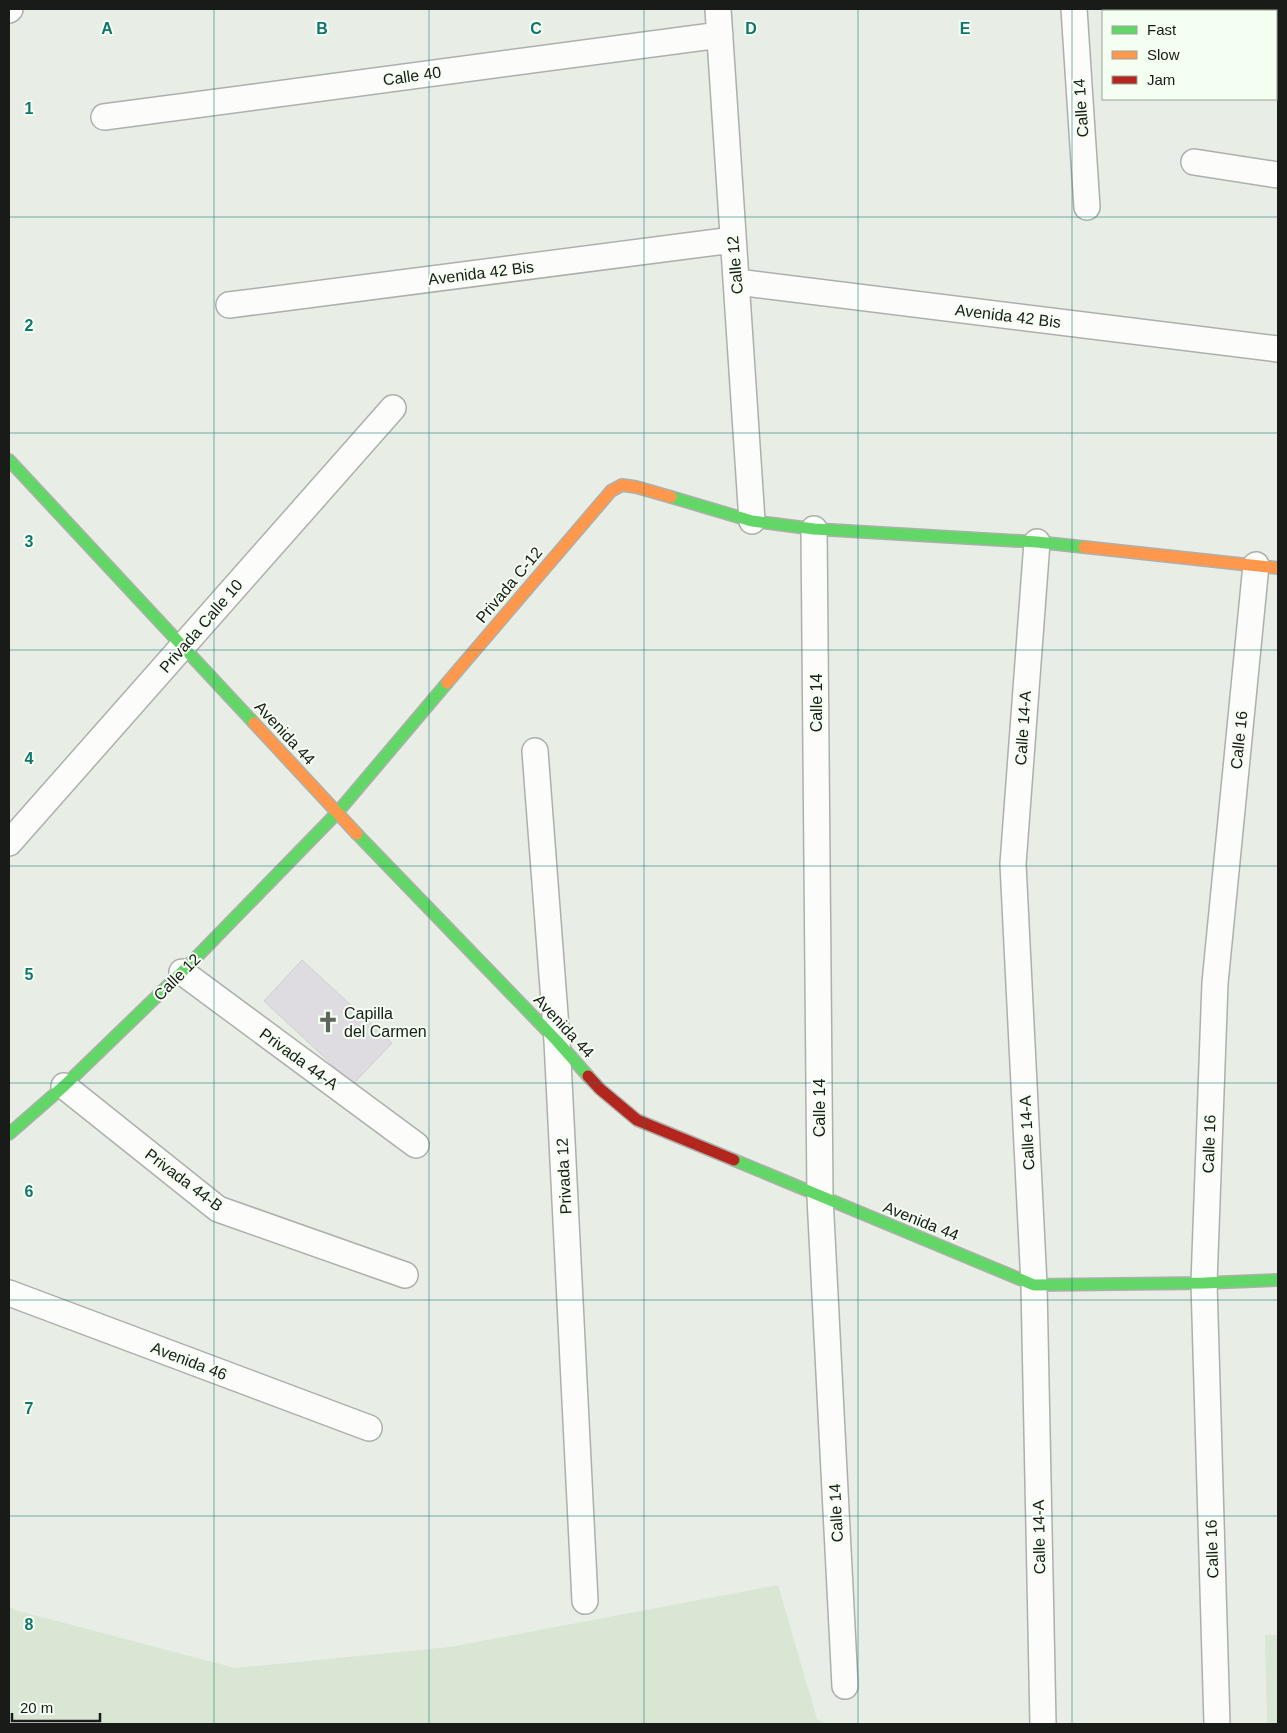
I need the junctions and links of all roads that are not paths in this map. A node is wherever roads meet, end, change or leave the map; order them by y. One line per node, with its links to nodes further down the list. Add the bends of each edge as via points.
1 (718, 9): 3 (street, Calle 12)
2 (1074, 9): 7 (street, Calle 14)
3 (720, 35): 4 (street, Calle 40); 8 (street, Calle 12)
4 (104, 117)
5 (1194, 162): 6 (street)
6 (1278, 175)
7 (1087, 207)
8 (733, 240): 9 (street, Calle 12); 10 (street, Avenida 42 Bis)
9 (737, 282): 11 (street, Avenida 42 Bis); 14 (street, Calle 12)
10 (229, 305)
11 (1278, 349)
12 (393, 408): 18 (street, Privada Calle 10)
13 (9, 460): 18 (street, Avenida 44)
14 (752, 521): 15 (street); 20 (street, Privada C-12, via 622,485 611,491)
15 (814, 529): 16 (street); 27 (street, Calle 14)
16 (1037, 542): 17 (street); 31 (street, Calle 14-A, via 1013,864)
17 (1267, 566): 30 (street, Calle 16, via 1215,983)
18 (183, 646): 20 (street, Avenida 44); 21 (street, Privada Calle 10)
19 (535, 751): 23 (street, Privada 12)
20 (337, 813): 22 (street, Calle 12); 23 (street, Avenida 44)
21 (9, 843)
22 (182, 972): 24 (street, Calle 12); 26 (street, Privada 44-A)
23 (557, 1041): 27 (street, Avenida 44, via 600,1090 637,1120); 34 (street, Privada 12)
24 (64, 1086): 25 (street, Calle 12); 28 (street, Privada 44-B, via 218,1209)
25 (9, 1134)
26 (416, 1145)
27 (820, 1197): 31 (street, Avenida 44); 35 (street, Calle 14)
28 (405, 1275)
29 (1278, 1280): 30 (street, Avenida 44)
30 (1204, 1282): 31 (street, Avenida 44); 37 (street, Calle 16)
31 (1034, 1285): 36 (street, Calle 14-A)
32 (9, 1293): 33 (street, Avenida 46)
33 (369, 1428)
34 (585, 1601)
35 (845, 1686)
36 (1050, 1721)
37 (1217, 1724)

